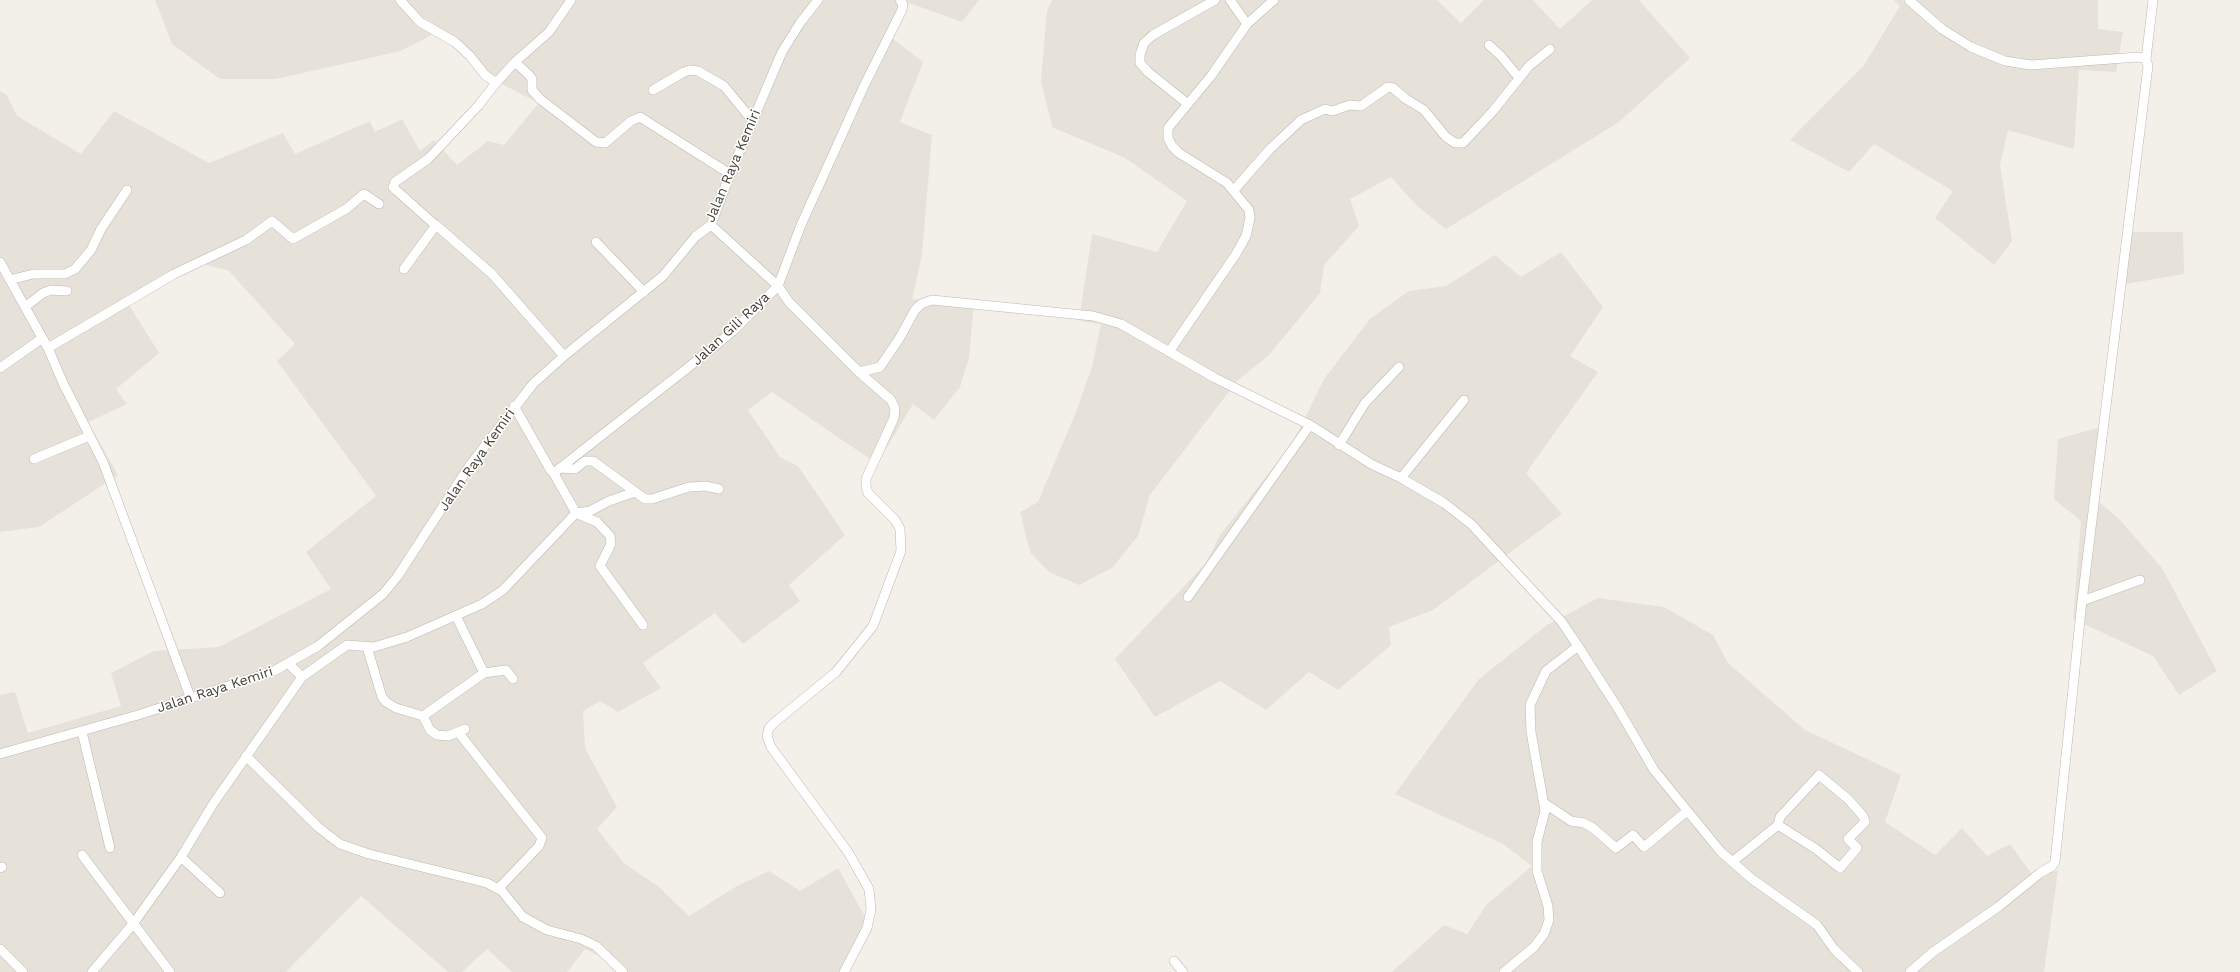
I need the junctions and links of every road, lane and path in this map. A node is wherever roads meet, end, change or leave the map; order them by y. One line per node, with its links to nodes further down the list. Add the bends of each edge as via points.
1 (400, 0): 16 (street, via 420,22 455,42)
2 (571, 0): 14 (street, via 549,32)
3 (818, 0): 19 (street, Jalan Raya Kemiri, via 782,52)
4 (1215, 0): 18 (street, via 1153,35 1144,43 1140,55 1140,63 1148,72)
5 (1230, 0): 10 (street)
6 (1274, 0): 10 (street)
7 (1909, 0): 13 (street, via 1942,29 1971,47 2005,61 2031,65 2128,57)
8 (2153, 0): 13 (street)
9 (902, 1): 30 (street, Jalan Gili Raya, via 801,225)
10 (1247, 24): 18 (street)
11 (1489, 45): 15 (street)
12 (1550, 49): 15 (street)
13 (2146, 59): 54 (street, via 2148,66)
14 (515, 62): 16 (street); 20 (street, via 532,79 532,90 540,100 596,142 605,143 631,121 640,117)
15 (1519, 78): 22 (street, via 1463,143 1455,143 1446,137 1424,110 1393,88 1388,87 1361,106 1350,105 1332,111 1325,108 1301,120 1270,149)
16 (496, 83): 24 (street, via 428,159 395,182 396,190)
17 (653, 90): 19 (street, via 684,72 698,71 724,86)
18 (1188, 104): 22 (street, via 1168,128 1168,138 1172,146)
19 (752, 120): 20 (street, Jalan Raya Kemiri)
20 (730, 174): 25 (street, Jalan Raya Kemiri)
21 (127, 190): 29 (street, via 101,229 91,250 75,269 65,274 33,274)
22 (1234, 190): 36 (street, via 1249,210 1246,236)
23 (379, 204): 35 (street, via 364,194 344,211 295,239 272,220 246,240 174,274)
24 (434, 224): 28 (street); 37 (street, via 492,274)
25 (711, 225): 30 (street); 32 (street, Jalan Raya Kemiri, via 696,236 663,276)
26 (596, 242): 32 (street)
27 (0, 262): 29 (street)
28 (404, 269)
29 (10, 280): 33 (street)
30 (778, 286): 40 (street, via 789,302); 47 (street, Jalan Gili Raya, via 733,331)
31 (67, 291): 33 (street, via 51,290 43,293)
32 (644, 292): 37 (street, Jalan Raya Kemiri)
33 (25, 307): 34 (street)
34 (41, 339): 35 (street); 39 (street)
35 (48, 348): 44 (street)
36 (1169, 352): 40 (street, via 1121,324 1093,316 932,300 921,304 915,310 880,367); 43 (street)
37 (564, 356): 42 (street, Jalan Raya Kemiri, via 533,384)
38 (1399, 367): 45 (street, via 1365,403)
39 (0, 368)
40 (859, 372): 83 (street, via 891,400 895,408 894,418 866,479 866,486 868,493 895,520 900,529 901,552 873,626 836,672 775,722 769,728 767,736 771,747 848,852 869,889 872,910 867,928)
41 (1464, 400): 48 (street)
42 (514, 406): 47 (street); 59 (street, Jalan Raya Kemiri, via 470,464 398,577 383,594 318,646)
43 (1310, 425): 45 (street); 53 (street)
44 (89, 436): 46 (street); 62 (street, via 103,462 126,520)
45 (1339, 445): 48 (street)
46 (34, 459)
47 (557, 470): 50 (street, via 575,469 585,461 593,461); 51 (street)
48 (1402, 478): 57 (street, via 1444,503 1470,524 1560,621)
49 (719, 489): 50 (street, via 705,486 689,487 652,500 645,499)
50 (635, 492): 51 (street, via 590,511)
51 (576, 513): 55 (street, via 498,594); 56 (street, via 597,522 610,536 611,544 600,566)
52 (2140, 580): 54 (street)
53 (1188, 597)
54 (2082, 601): 87 (street, via 2055,862 1998,907 1933,952)
55 (456, 616): 58 (street, via 418,633); 60 (street)
56 (643, 625)
57 (1578, 646): 67 (street, via 1546,671 1530,705 1531,732); 68 (street, via 1654,770)
58 (367, 647): 59 (street, via 354,644 341,648); 63 (street, via 382,697 386,702 406,712)
59 (296, 672): 62 (street, Jalan Raya Kemiri, via 257,678); 66 (street)
60 (484, 673): 61 (street, via 506,670); 63 (street)
61 (513, 679)
62 (191, 699): 64 (street, Jalan Raya Kemiri)
63 (423, 716): 74 (street, via 430,730 437,735 448,736 462,730 501,789 542,838 539,846)
64 (82, 732): 65 (street, Jalan Raya Kemiri); 70 (street)
65 (0, 754)
66 (246, 756): 72 (street); 74 (street, via 318,827 340,844 369,854 487,883)
67 (1544, 803): 68 (street, via 1571,821 1584,823 1593,828 1616,848 1633,835 1644,847); 85 (street, via 1545,811 1537,842 1537,871 1548,906 1549,920 1544,934 1534,947)
68 (1687, 811): 73 (street)
69 (1778, 825): 69 (street, via 1780,816 1819,775 1848,799 1865,822 1848,839 1857,848 1840,868); 73 (street)
70 (110, 848)
71 (82, 855): 76 (street)
72 (181, 857): 75 (street); 76 (street)
73 (1732, 862): 86 (street, via 1817,925 1834,949)
74 (498, 889): 82 (street, via 523,917 547,930 596,946)
75 (220, 893)
76 (133, 924): 80 (street); 81 (street)
77 (0, 949): 79 (street)
78 (1174, 961): 84 (street)
79 (23, 972)
80 (92, 972)
81 (170, 972)
82 (623, 972)
83 (844, 972)
84 (1183, 972)
85 (1504, 972)
86 (1858, 972)
87 (1910, 972)

